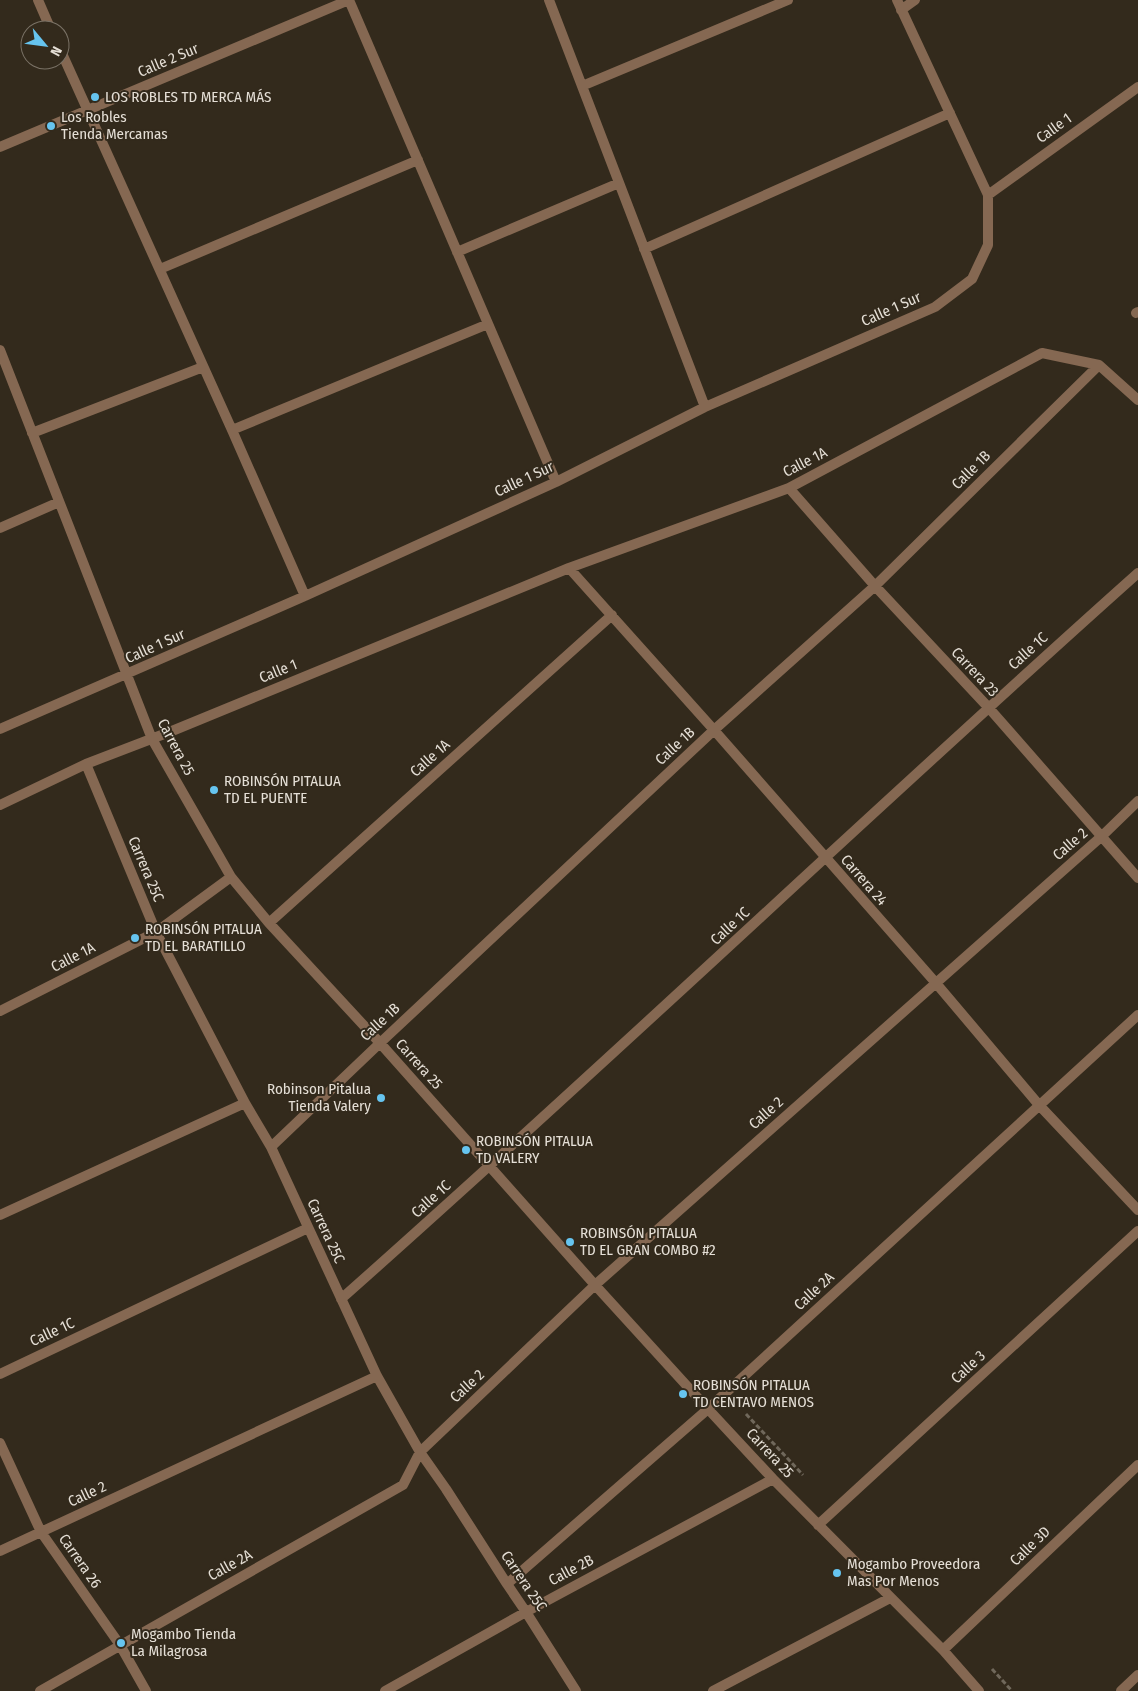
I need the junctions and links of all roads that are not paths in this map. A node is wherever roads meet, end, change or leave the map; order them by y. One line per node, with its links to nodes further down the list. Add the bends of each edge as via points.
1 (38, 0): 7 (street)
2 (349, 0): 11 (street, Calle 2 Sur); 14 (street)
3 (549, 0): 9 (street)
4 (788, 0): 9 (street)
5 (915, 0): 6 (street)
6 (899, 5): 12 (street)
7 (47, 20)
8 (69, 70): 11 (street)
9 (582, 86): 15 (street)
10 (1138, 87): 16 (street, Calle 1)
11 (87, 110): 13 (street, Calle 2 Sur); 19 (street)
12 (950, 113): 16 (street); 17 (street)
13 (0, 147)
14 (418, 160): 18 (street); 19 (street)
15 (619, 184): 17 (street); 18 (street)
16 (988, 195): 25 (street, Calle 1 Sur, via 988,245 972,280 935,307)
17 (644, 249): 25 (street)
18 (457, 252): 20 (street)
19 (160, 269): 23 (street)
20 (488, 324): 26 (street); 28 (street)
21 (0, 352): 27 (street, Carrera 25)
22 (1099, 364): 24 (street); 29 (street, Calle 1A, via 1042,353); 34 (street, Calle 1B)
23 (203, 367): 26 (street); 27 (street)
24 (1138, 400)
25 (705, 407): 28 (street, Calle 1 Sur)
26 (232, 430): 35 (street)
27 (32, 433): 30 (street, Carrera 25)
28 (556, 482): 35 (street, Calle 1 Sur)
29 (789, 488): 32 (street, Calle 1A); 34 (street, Carrera 23)
30 (59, 502): 31 (street); 37 (street, Carrera 25)
31 (0, 528)
32 (569, 568): 36 (street, Carrera 24); 41 (street, Calle 1)
33 (1138, 573): 38 (street, Calle 1C)
34 (875, 586): 38 (street, Carrera 23); 40 (street, Calle 1B)
35 (304, 596): 37 (street, Calle 1 Sur)
36 (612, 615): 40 (street, Carrera 24); 49 (street, Calle 1A)
37 (128, 674): 39 (street, Calle 1 Sur); 41 (street, Carrera 25)
38 (988, 707): 45 (street, Carrera 23); 46 (street, Calle 1C)
39 (0, 729)
40 (714, 730): 46 (street, Carrera 24); 54 (street, Calle 1B)
41 (152, 739): 42 (street, Calle 1); 47 (street, Carrera 25)
42 (86, 764): 44 (street, Calle 1); 50 (street, Carrera 25C)
43 (1138, 801): 45 (street, Calle 2)
44 (0, 805)
45 (1102, 836): 48 (street, Carrera 23); 51 (street, Calle 2)
46 (825, 858): 51 (street, Carrera 24); 58 (street, Calle 1C)
47 (231, 877): 49 (street, Carrera 25); 50 (street, Calle 1A)
48 (1138, 878)
49 (269, 923): 54 (street, Carrera 25)
50 (156, 932): 52 (street, Calle 1A); 55 (street, Carrera 25C)
51 (935, 982): 56 (street, Carrera 24); 63 (street, Calle 2)
52 (0, 1010)
53 (1138, 1015): 56 (street, Calle 2A)
54 (380, 1043): 57 (street, Calle 1B); 58 (street, Carrera 25)
55 (245, 1103): 57 (street, Carrera 25C); 60 (street)
56 (1039, 1105): 59 (street, Carrera 24); 67 (street, Calle 2A)
57 (271, 1148): 61 (street, Carrera 25C)
58 (490, 1166): 63 (street, Carrera 25); 64 (street, Calle 1C)
59 (1138, 1210)
60 (0, 1215)
61 (308, 1228): 64 (street, Carrera 25C); 65 (street, Calle 1C)
62 (1138, 1231): 72 (street, Calle 3)
63 (596, 1285): 67 (street, Carrera 25); 69 (street, Calle 2)
64 (341, 1299): 66 (street, Carrera 25C)
65 (0, 1374)
66 (377, 1376): 69 (street, Carrera 25C); 73 (street, Calle 2)
67 (708, 1409): 71 (street, Carrera 25); 75 (street, Calle 2A)
68 (0, 1443): 73 (street, Carrera 26)
69 (420, 1452): 75 (street, Carrera 25C); 78 (street, Calle 2A, via 403,1485)
70 (1138, 1464): 79 (street, Calle 3D)
71 (773, 1478): 72 (street, Carrera 25); 77 (street, Calle 2B)
72 (818, 1525): 76 (street, Carrera 25)
73 (41, 1532): 74 (street, Calle 2); 78 (street, Carrera 26)
74 (0, 1552)
75 (507, 1584): 77 (street, Carrera 25C)
76 (890, 1598): 79 (street, Carrera 25); 85 (street)
77 (526, 1612): 83 (street, Calle 2B); 84 (street, Carrera 25C)
78 (120, 1645): 81 (street, Calle 2A); 82 (street, Carrera 26)
79 (943, 1650): 86 (street, Carrera 25)
80 (1138, 1675): 87 (street)
81 (40, 1691)
82 (146, 1691)
83 (385, 1691)
84 (576, 1691)
85 (712, 1691)
86 (979, 1691)
87 (1122, 1691)

